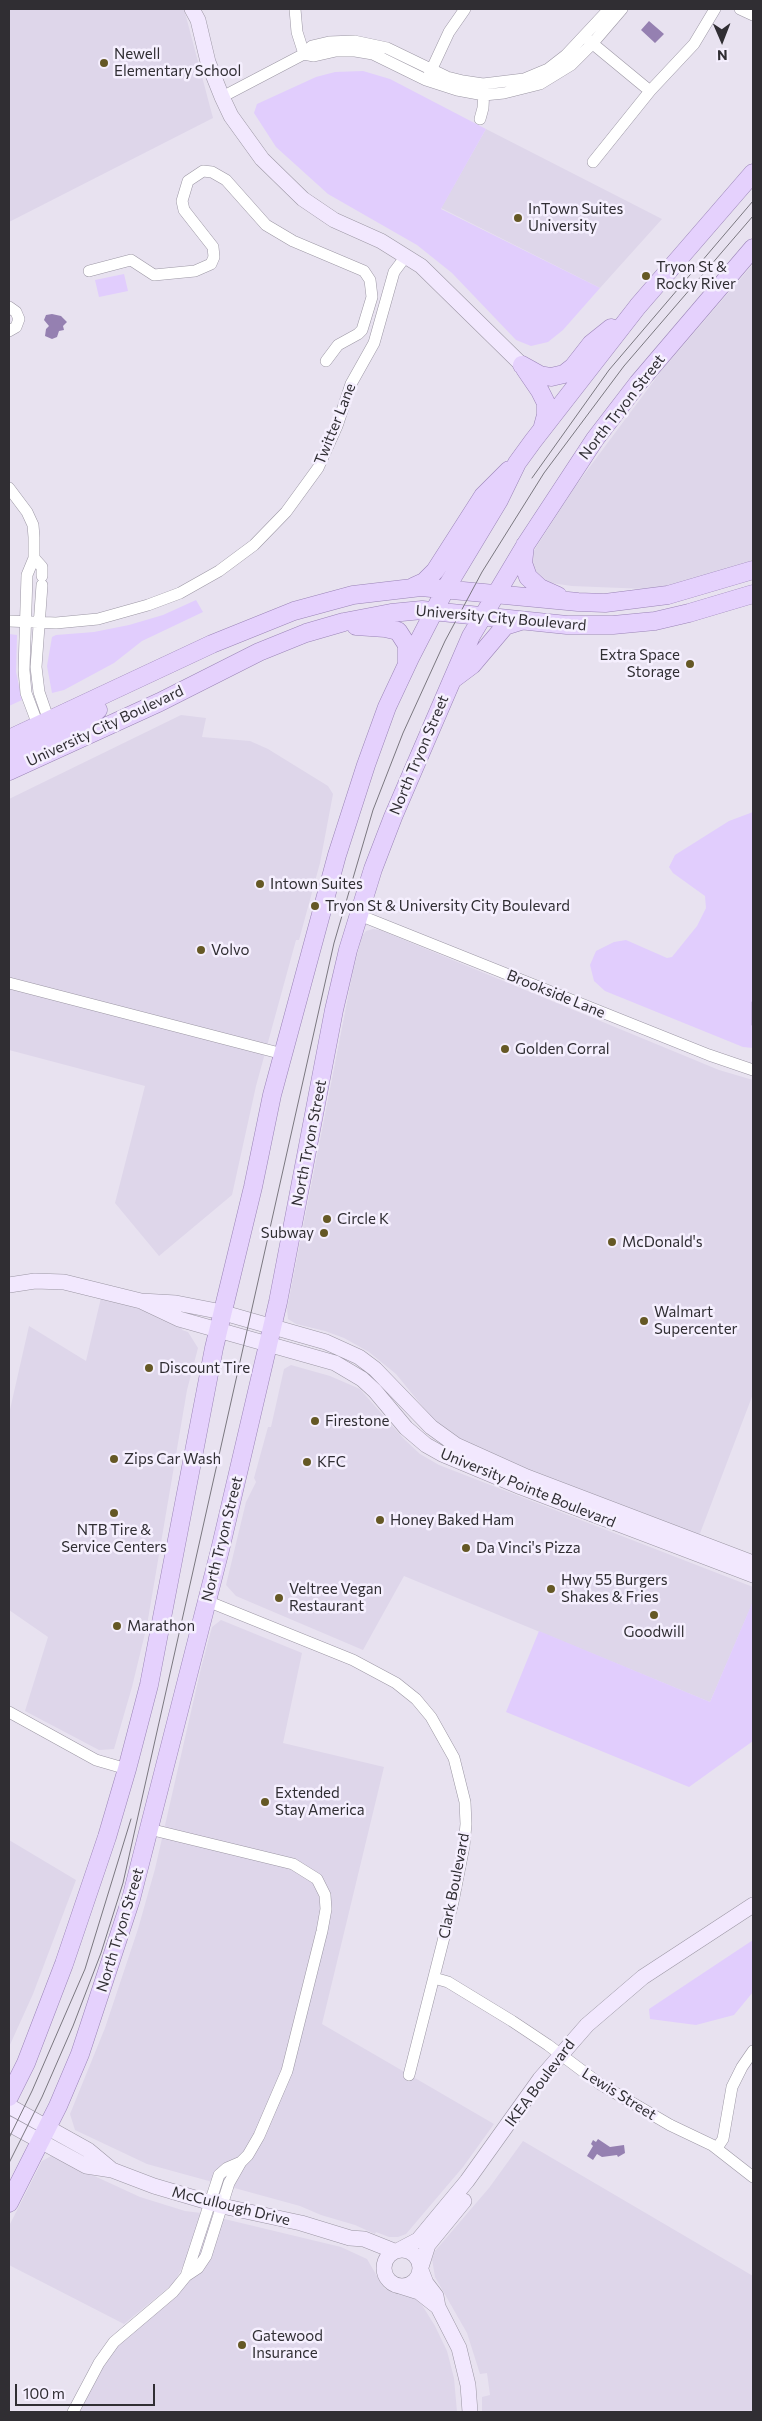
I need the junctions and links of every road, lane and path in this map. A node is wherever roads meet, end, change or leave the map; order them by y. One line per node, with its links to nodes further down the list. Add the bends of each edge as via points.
1 (295, 9): 10 (street, via 297,32)
2 (465, 9): 11 (street, via 449,32)
3 (609, 9): 9 (street)
4 (622, 9): 9 (street)
5 (715, 9): 14 (street, via 694,44)
6 (740, 9): 8 (street)
7 (197, 13): 15 (street, via 208,62)
8 (753, 15)
9 (588, 40): 13 (street, via 571,65 540,84 521,90); 14 (street)
10 (304, 54): 11 (street, via 312,46 354,41 387,48); 12 (street, via 314,56 336,51 373,54); 15 (street)
11 (431, 69): 12 (street); 13 (street)
12 (426, 80): 13 (street, via 457,90)
13 (484, 90): 16 (street)
14 (650, 91): 17 (street)
15 (222, 97): 20 (street, via 233,119 262,159 303,199 334,220)
16 (480, 119)
17 (593, 162)
18 (753, 173): 22 (main road)
19 (753, 248): 30 (main road, North Tryon Street, via 638,383 595,439)
20 (406, 256): 26 (street, via 438,282); 43 (street, Twitter Lane, via 394,272 374,343 351,384 330,445 303,491 271,529 219,571 164,600 98,619)
21 (89, 271): 25 (street, via 131,260 154,275 195,270 211,264 213,246 184,210 182,201 188,181 203,171 212,172 226,180 266,225 293,241 364,271 370,280 372,297 362,330 338,344)
22 (638, 306): 26 (main road, via 591,344 564,374 540,375); 27 (main road)
23 (9, 307): 24 (street, via 19,319 16,327)
24 (9, 331)
25 (326, 361)
26 (522, 365): 27 (main road, via 546,402)
27 (542, 427): 28 (main road)
28 (517, 463): 33 (main road, via 483,496 435,571 420,584); 34 (main road, via 499,500)
29 (9, 488): 31 (street, via 33,525)
30 (526, 544): 35 (main road, North Tryon Street); 37 (main road, via 523,563 533,582 549,592)
31 (34, 558): 42 (street, via 27,575); 43 (street, via 42,567)
32 (753, 570): 37 (main road, University City Boulevard, via 668,595 624,602)
33 (410, 587): 34 (main road, University City Boulevard); 46 (main road, University City Boulevard, via 353,595 294,611)
34 (446, 588): 35 (main road, University City Boulevard); 38 (main road)
35 (495, 594): 37 (main road, University City Boulevard); 39 (main road, North Tryon Street)
36 (753, 594): 41 (main road, University City Boulevard, via 689,614 631,624 591,626)
37 (578, 602)
38 (435, 611): 39 (main road, University City Boulevard); 44 (main road, University City Boulevard, via 391,613); 45 (main road)
39 (482, 616): 41 (main road, University City Boulevard); 47 (main road, North Tryon Street)
40 (9, 621): 42 (street, Twitter Lane)
41 (521, 621): 47 (main road, via 505,626 472,665)
42 (26, 623): 43 (street, Twitter Lane); 48 (street, via 25,685)
43 (39, 623): 48 (street, via 37,682)
44 (320, 628): 45 (main road, via 352,626 396,630 407,645); 50 (main road, University City Boulevard, via 260,652)
45 (406, 666): 55 (main road, via 387,707 337,855)
46 (151, 673): 48 (main road, University City Boulevard); 50 (main road, via 131,692 63,730 59,737)
47 (447, 688): 53 (main road, North Tryon Street, via 393,817)
48 (44, 723): 49 (main road, University City Boulevard); 51 (main road, via 48,732 42,739)
49 (9, 739)
50 (60, 747): 52 (main road, University City Boulevard)
51 (9, 759)
52 (9, 771)
53 (359, 915): 56 (street, Brookside Lane); 61 (main road, North Tryon Street, via 334,1010)
54 (9, 983): 55 (street)
55 (283, 1054): 59 (main road)
56 (753, 1070)
57 (9, 1285): 58 (street, via 56,1281)
58 (141, 1301): 59 (street, University Pointe Boulevard, via 176,1303); 60 (street, University Pointe Boulevard, via 167,1315)
59 (222, 1313): 60 (main road); 61 (street, University Pointe Boulevard, via 245,1320)
60 (218, 1330): 61 (street, University Pointe Boulevard, via 242,1337); 66 (main road, via 149,1686)
61 (270, 1336): 62 (street, University Pointe Boulevard, via 326,1342 359,1357 404,1396 431,1427 456,1445 527,1476); 63 (street, University Pointe Boulevard, via 354,1374 376,1391 406,1428 442,1454 521,1488); 64 (main road, North Tryon Street)
62 (753, 1563)
63 (753, 1576)
64 (207, 1602): 67 (main road, North Tryon Street); 70 (street, Clark Boulevard, via 380,1673 416,1699 442,1734 459,1771 466,1824 461,1865)
65 (9, 1712): 66 (street, via 96,1760)
66 (127, 1768): 74 (main road, via 64,1964 29,2057)
67 (149, 1829): 77 (main road, North Tryon Street, via 131,1900 96,2010); 81 (street, via 293,1864 316,1879 325,1896 322,1931 287,2071 260,2136 240,2162)
68 (753, 1905): 72 (street, IKEA Boulevard, via 628,1989 587,2025)
69 (753, 1916): 72 (street, IKEA Boulevard, via 625,2003)
70 (434, 1978): 72 (street, Lewis Street, via 448,1982); 73 (street, Clark Boulevard)
71 (753, 2051): 78 (street, via 734,2083 723,2138)
72 (564, 2057): 78 (street, Lewis Street, via 600,2084); 83 (street, IKEA Boulevard, via 540,2079 467,2181 418,2240); 84 (street, IKEA Boulevard, via 493,2164 428,2245)
73 (410, 2075)
74 (9, 2097)
75 (9, 2106): 76 (street, McCullough Drive)
76 (18, 2123): 77 (street, McCullough Drive)
77 (43, 2135): 80 (main road, North Tryon Street); 81 (street, McCullough Drive, via 88,2150 112,2170)
78 (717, 2148): 79 (street, Lewis Street)
79 (753, 2176)
80 (9, 2203)
81 (216, 2204): 82 (street, McCullough Drive); 88 (street, via 206,2256 198,2268 114,2342)
82 (350, 2238): 83 (street, McCullough Drive, via 364,2239); 85 (street, McCullough Drive, via 374,2256)
83 (397, 2251): 84 (street, McCullough Drive, via 412,2252); 85 (street, via 386,2258)
84 (421, 2268): 86 (street, via 413,2283); 87 (street, McCullough Drive, via 426,2283 436,2296)
85 (385, 2273): 86 (street, McCullough Drive, via 392,2283)
86 (400, 2286): 87 (street, McCullough Drive, via 419,2292)
87 (438, 2307): 89 (street, McCullough Drive, via 463,2362)
88 (73, 2412)
89 (470, 2412)

